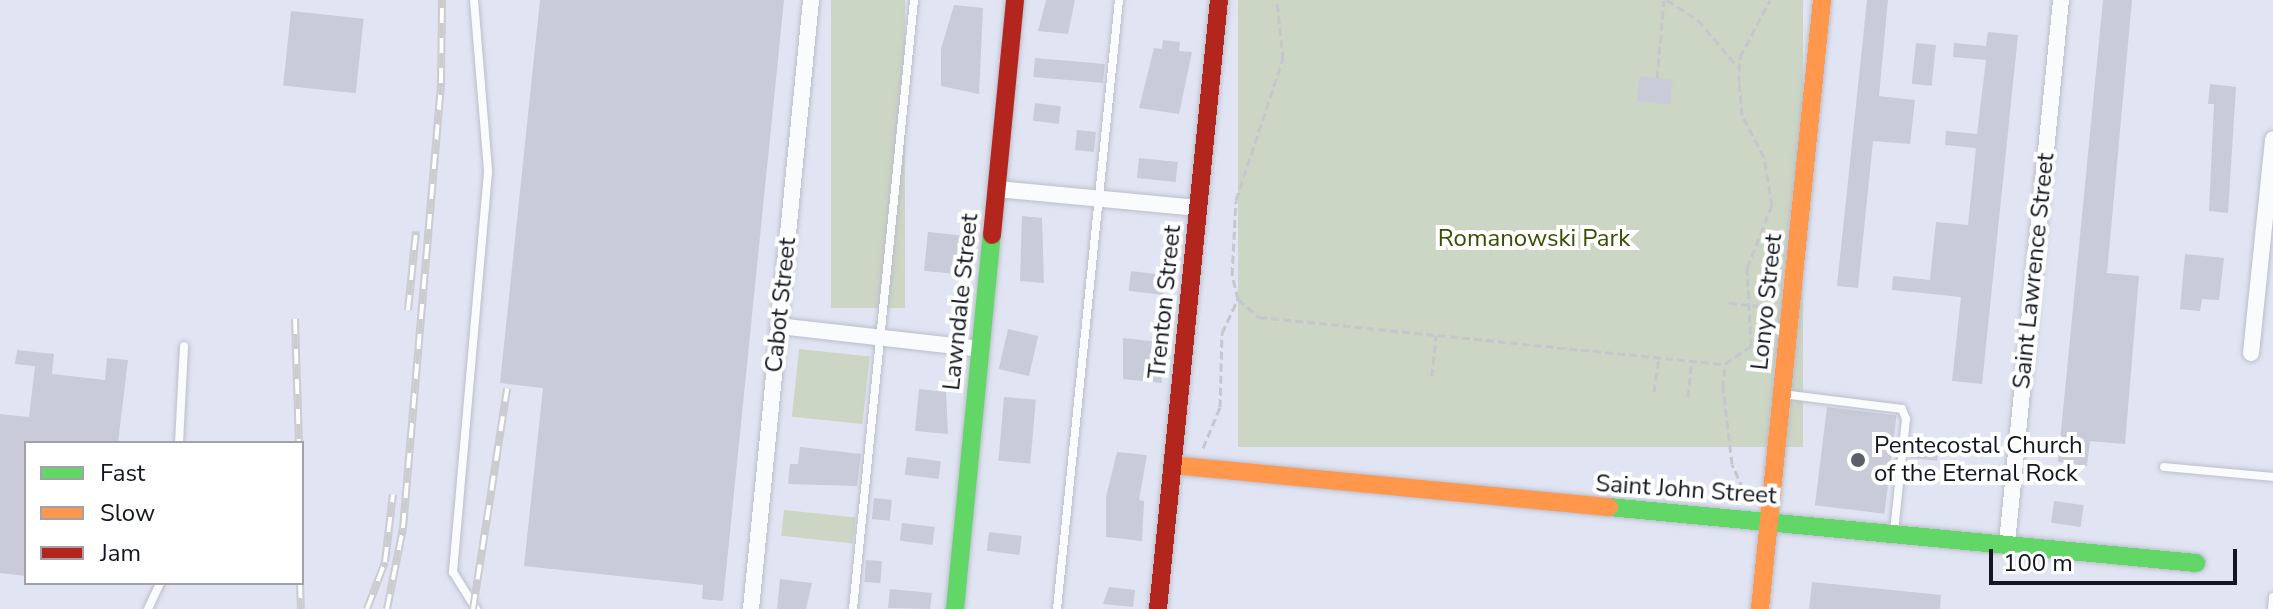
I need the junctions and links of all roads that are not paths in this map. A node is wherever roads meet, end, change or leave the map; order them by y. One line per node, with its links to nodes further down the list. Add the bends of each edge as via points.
1 (474, 0): 31 (lane, via 488,172 453,572)
2 (811, 0): 14 (street, Cabot Street)
3 (914, 0): 15 (lane)
4 (1015, 0): 11 (street, Lawndale Street)
5 (1119, 0): 12 (lane)
6 (1219, 0): 13 (street, Trenton Street)
7 (1822, 0): 19 (street, Lonyo Street)
8 (2061, 0): 26 (street, Saint Lawrence Street)
9 (2273, 139): 10 (street)
10 (2270, 188): 18 (street)
11 (997, 189): 12 (street); 17 (street, Lawndale Street)
12 (1098, 199): 13 (street); 35 (lane)
13 (1198, 208): 21 (street, Trenton Street)
14 (779, 326): 15 (street); 32 (street, Cabot Street)
15 (881, 338): 17 (street); 33 (lane)
16 (184, 346): 20 (lane)
17 (981, 349): 34 (street, Lawndale Street)
18 (2251, 353)
19 (1782, 394): 24 (street, Lonyo Street); 25 (lane, via 1902,409 1906,419)
20 (179, 441)
21 (1172, 465): 24 (street, Saint John Street); 36 (street, Trenton Street)
22 (2164, 467): 23 (lane)
23 (2273, 477)
24 (1769, 522): 25 (street, Saint John Street); 37 (street, Lonyo Street)
25 (1894, 532): 26 (street, Saint John Street)
26 (2007, 543): 27 (street, Saint John Street)
27 (2196, 563)
28 (159, 585): 30 (lane)
29 (2273, 597): 38 (lane)
30 (148, 609)
31 (476, 609)
32 (751, 609)
33 (853, 609)
34 (955, 609)
35 (1057, 609)
36 (1158, 609)
37 (1760, 609)
38 (2272, 609)

